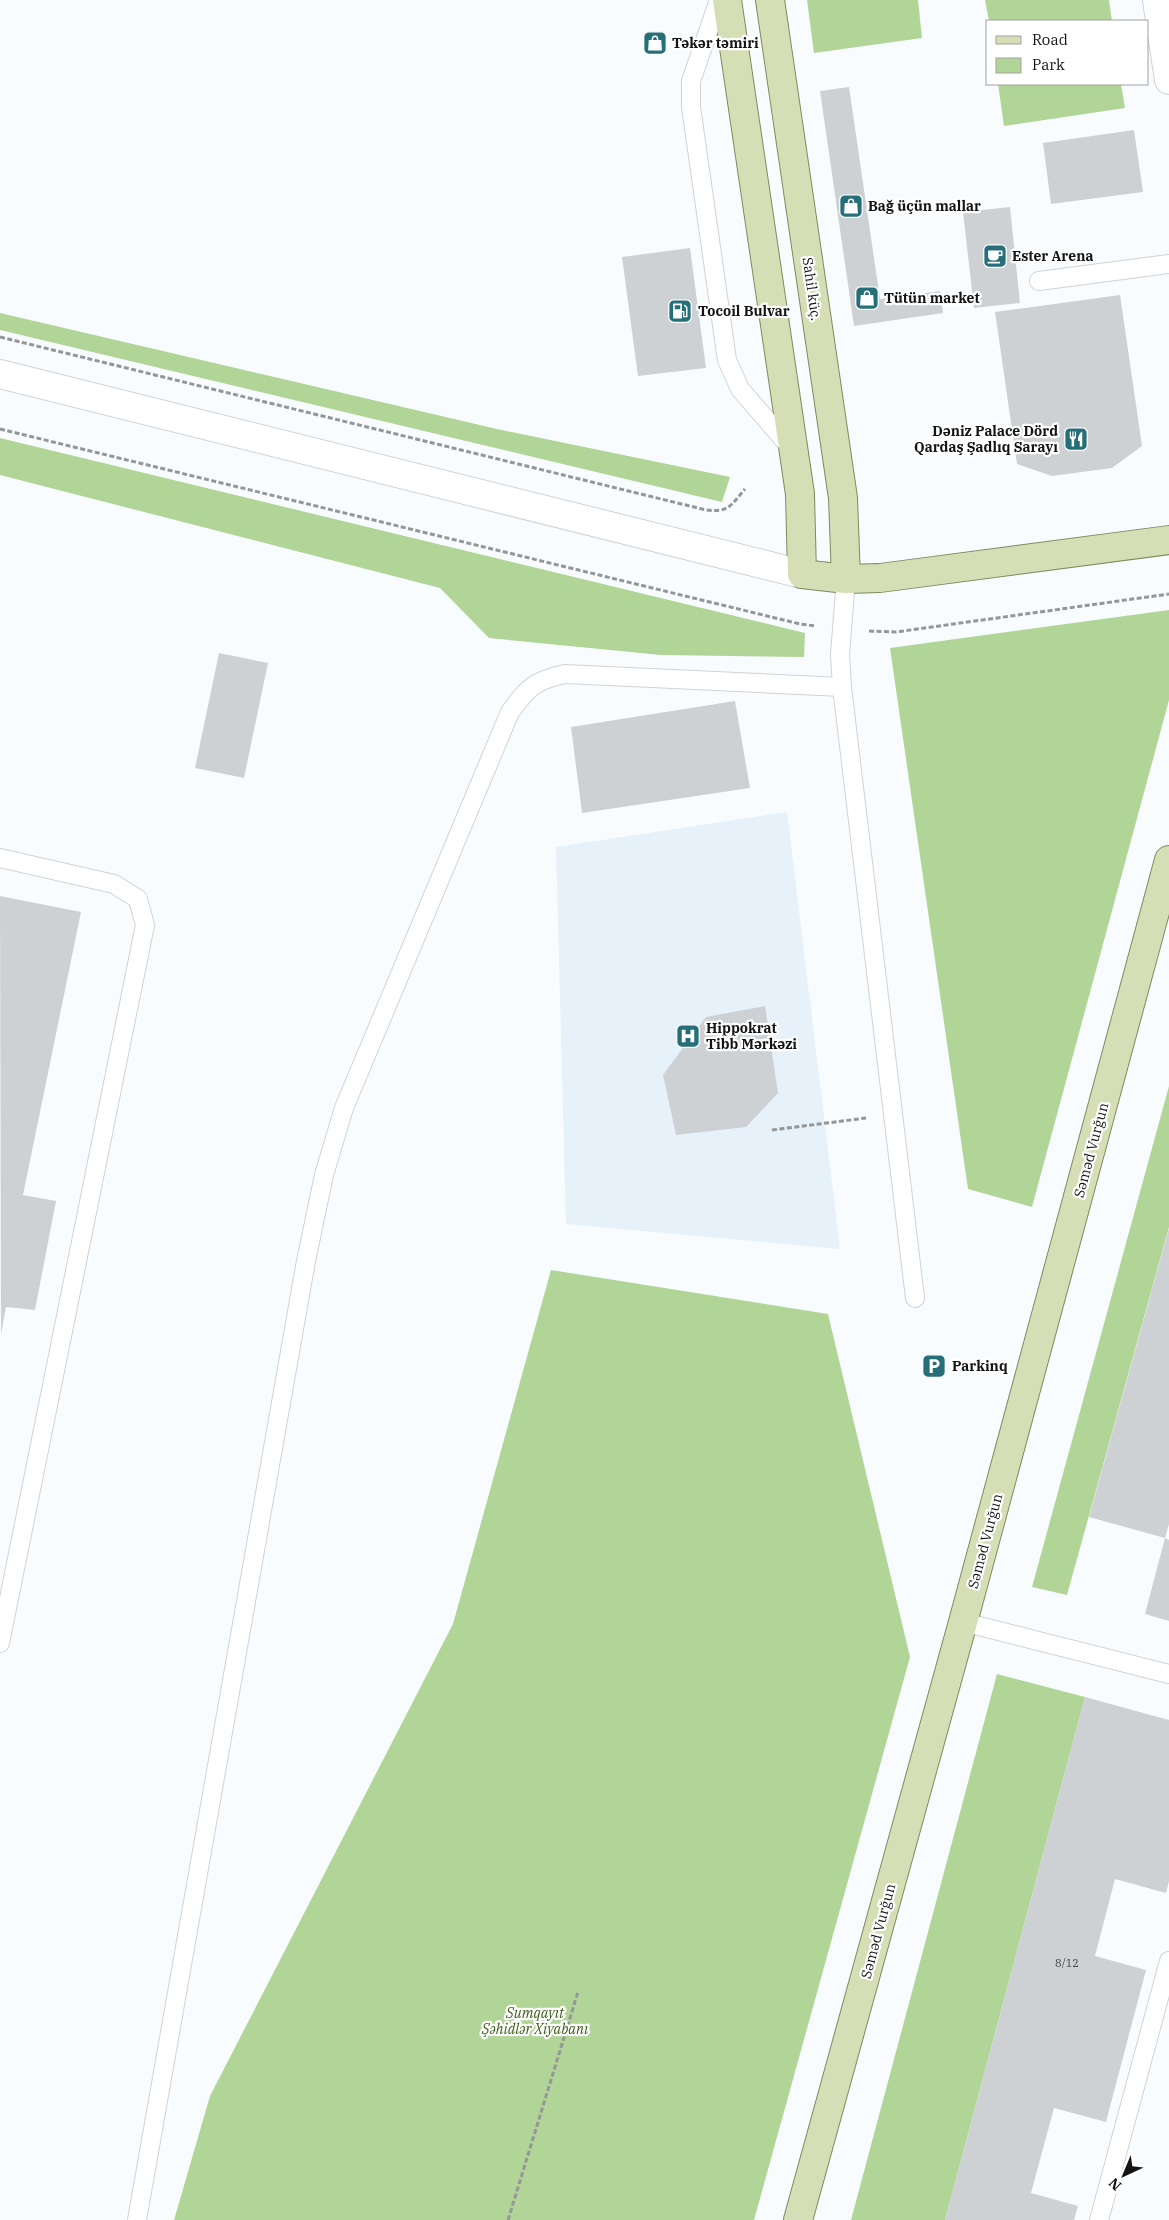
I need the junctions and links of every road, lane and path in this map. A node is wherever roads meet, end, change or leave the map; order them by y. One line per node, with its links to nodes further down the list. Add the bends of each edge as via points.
1 (719, 0): 13 (lane, via 691,81 691,107 728,360 740,389)
2 (727, 0): 7 (main road)
3 (770, 0): 6 (main road, Sahil küç.)
4 (1157, 0): 5 (street)
5 (1169, 80)
6 (802, 217): 7 (main road, via 802,251 799,260 792,264 779,261 772,253); 17 (main road, Sahil küç., via 843,498)
7 (760, 222): 13 (main road)
8 (1169, 264): 9 (lane)
9 (1039, 281)
10 (0, 337): 14 (path, via 706,510 719,512 728,508)
11 (0, 374): 16 (street)
12 (0, 429): 19 (path, via 800,624)
13 (793, 450): 16 (main road, via 800,494)
14 (745, 490)
15 (1169, 540): 17 (main road, via 888,577)
16 (802, 574): 17 (main road)
17 (846, 579): 19 (lane)
18 (1169, 594): 19 (path, via 896,632)
19 (842, 628): 20 (lane)
20 (842, 687): 23 (lane); 33 (lane, via 565,674 542,679 527,690 510,712 344,1108 324,1175 302,1280)
21 (0, 858): 26 (lane, via 114,884 138,899 145,925)
22 (1169, 860): 28 (main road, Səməd Vurğun)
23 (894, 1114): 24 (path); 25 (lane)
24 (772, 1130)
25 (916, 1298)
26 (7, 1577): 27 (lane)
27 (2, 1622): 29 (lane)
28 (963, 1622): 30 (lane); 35 (main road, Səməd Vurğun)
29 (0, 1643)
30 (1169, 1674)
31 (1169, 1961): 36 (lane)
32 (578, 1992): 34 (path)
33 (137, 2220)
34 (508, 2220)
35 (798, 2220)
36 (1099, 2220)

